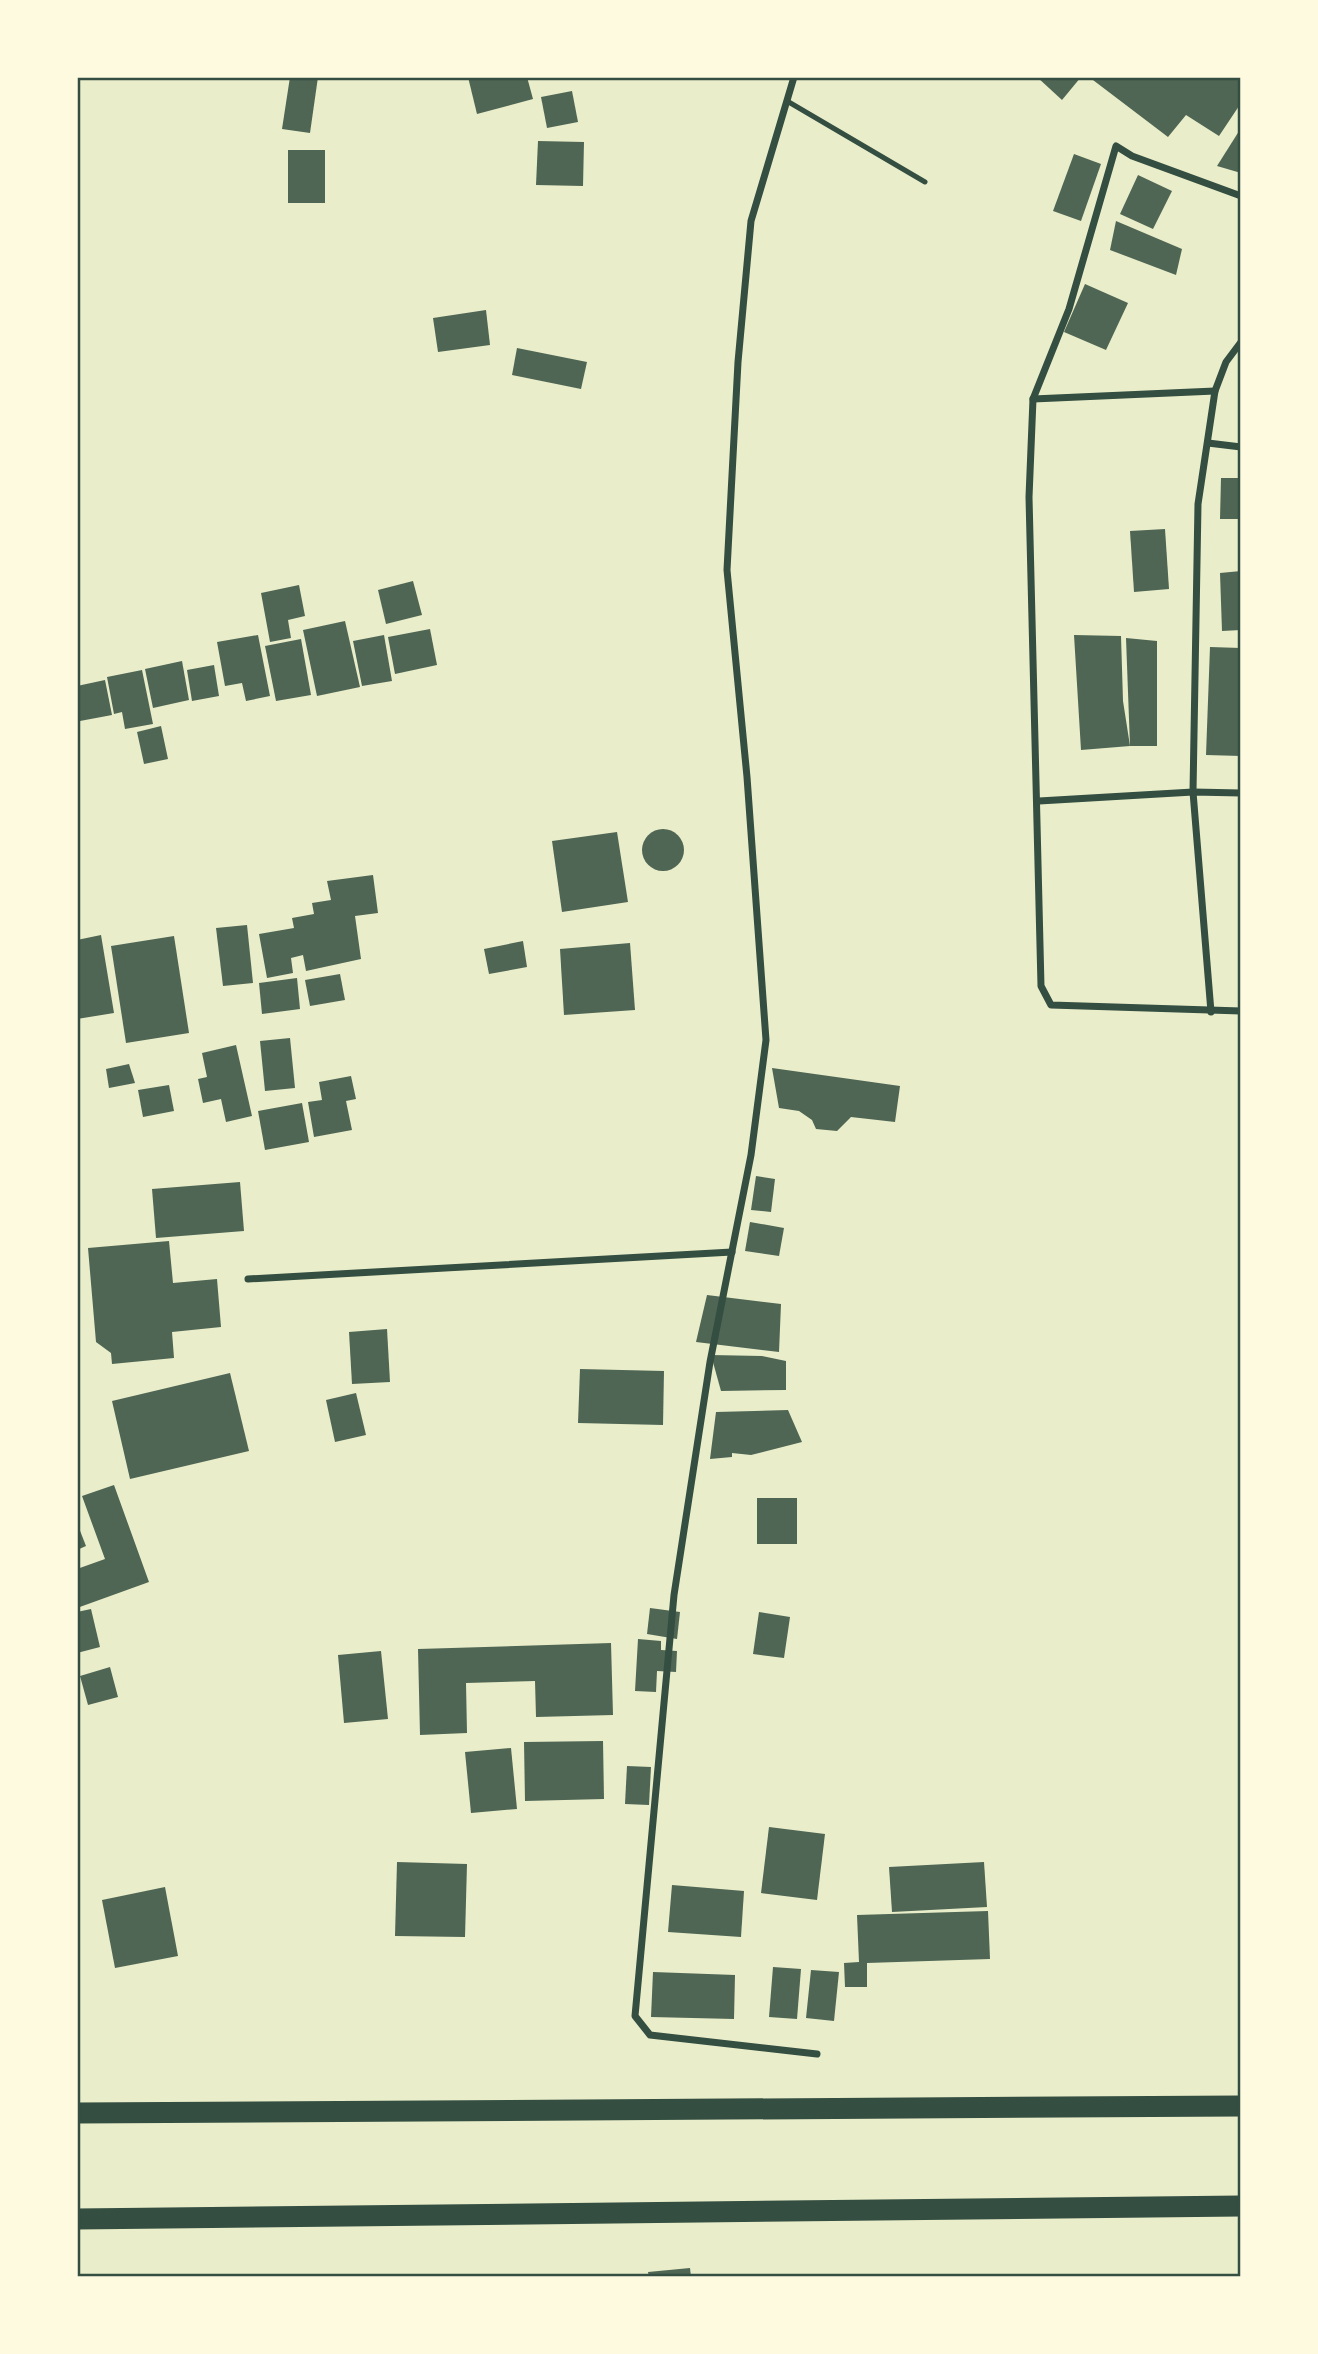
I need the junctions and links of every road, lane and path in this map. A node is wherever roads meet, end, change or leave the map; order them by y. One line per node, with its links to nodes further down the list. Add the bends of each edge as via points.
1 (794, 77): 2 (street)
2 (787, 101): 3 (lane); 15 (street, via 751,221 727,570 766,1040)
3 (925, 182)
4 (1241, 196): 7 (street, via 1116,146 1069,309)
5 (1241, 342): 6 (street, via 1226,362)
6 (1215, 391): 7 (street); 8 (street)
7 (1033, 399): 12 (street, via 1029,497)
8 (1208, 443): 9 (street); 10 (street, via 1199,504)
9 (1241, 447)
10 (1193, 792): 11 (street); 12 (street); 14 (street)
11 (1241, 793)
12 (1039, 802): 14 (street, via 1041,986 1051,1004)
13 (1241, 1011): 14 (street)
14 (1211, 1012)
15 (732, 1252): 16 (street); 17 (street, via 674,1595 635,2016 650,2035)
16 (248, 1279)
17 (817, 2054)
18 (1241, 2106): 19 (highway)
19 (77, 2113)
20 (1241, 2206): 21 (highway)
21 (77, 2219)

